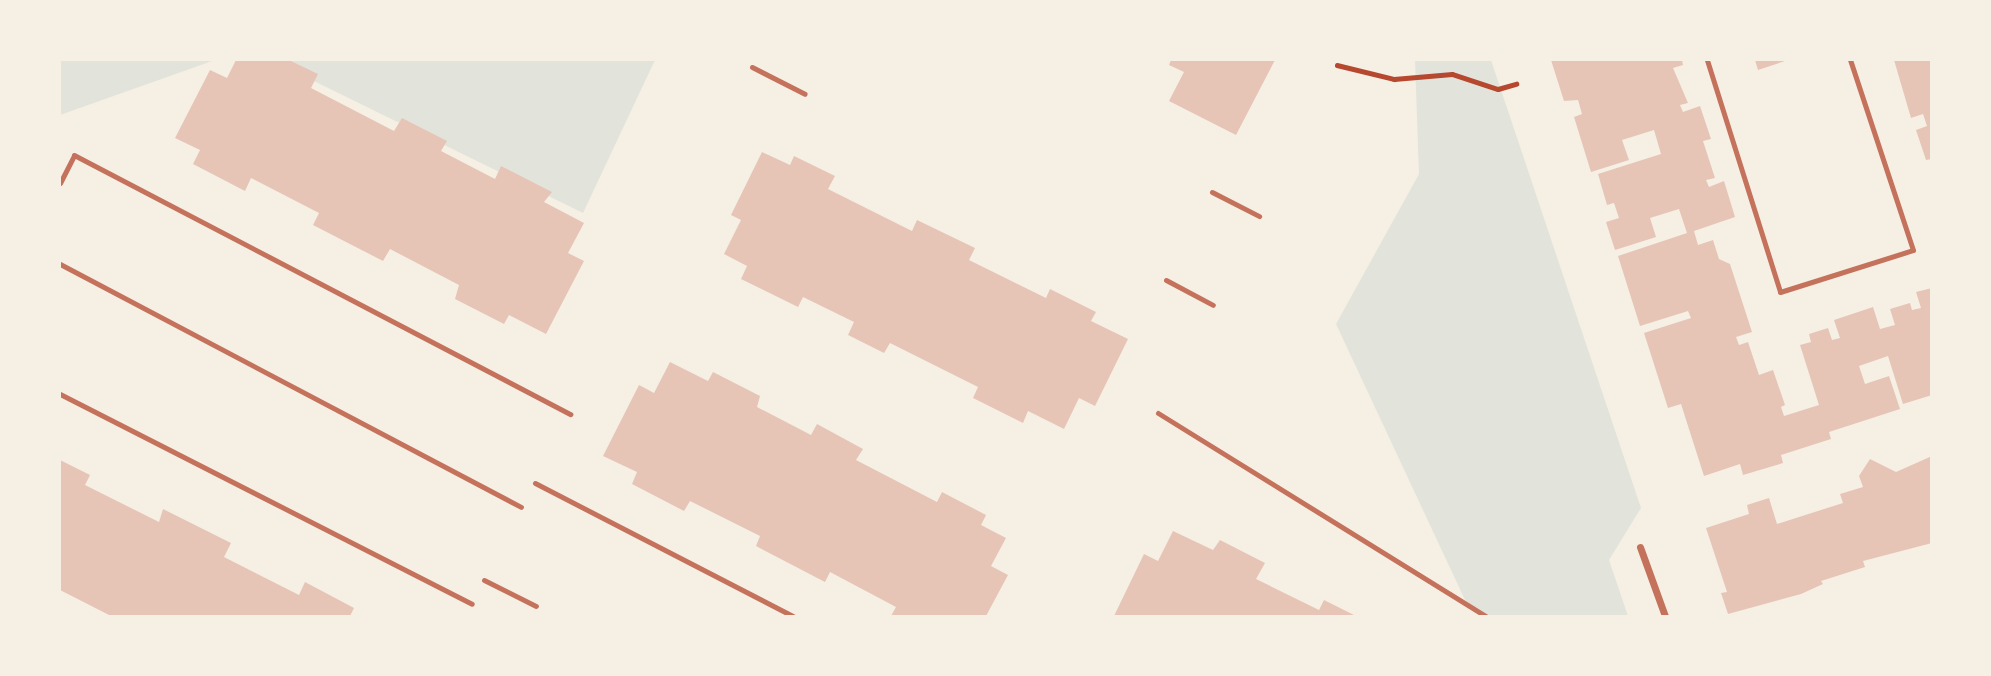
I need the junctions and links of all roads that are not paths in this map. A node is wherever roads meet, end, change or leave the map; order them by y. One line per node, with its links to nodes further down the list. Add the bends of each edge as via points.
1 (1707, 60): 2 (lane, via 1780,292 1913,250)
2 (1850, 60)
3 (752, 67): 4 (lane)
4 (805, 94)
5 (60, 183): 13 (lane, via 74,155)
6 (1212, 192): 7 (lane)
7 (1259, 216)
8 (60, 264): 15 (lane)
9 (1166, 280): 10 (lane)
10 (1213, 305)
11 (60, 394): 18 (lane)
12 (1158, 413): 21 (lane)
13 (570, 414)
14 (535, 483): 20 (lane)
15 (522, 508)
16 (1640, 547): 22 (street)
17 (484, 580): 19 (lane)
18 (472, 604)
19 (536, 606)
20 (793, 617)
21 (1486, 617)
22 (1665, 617)

